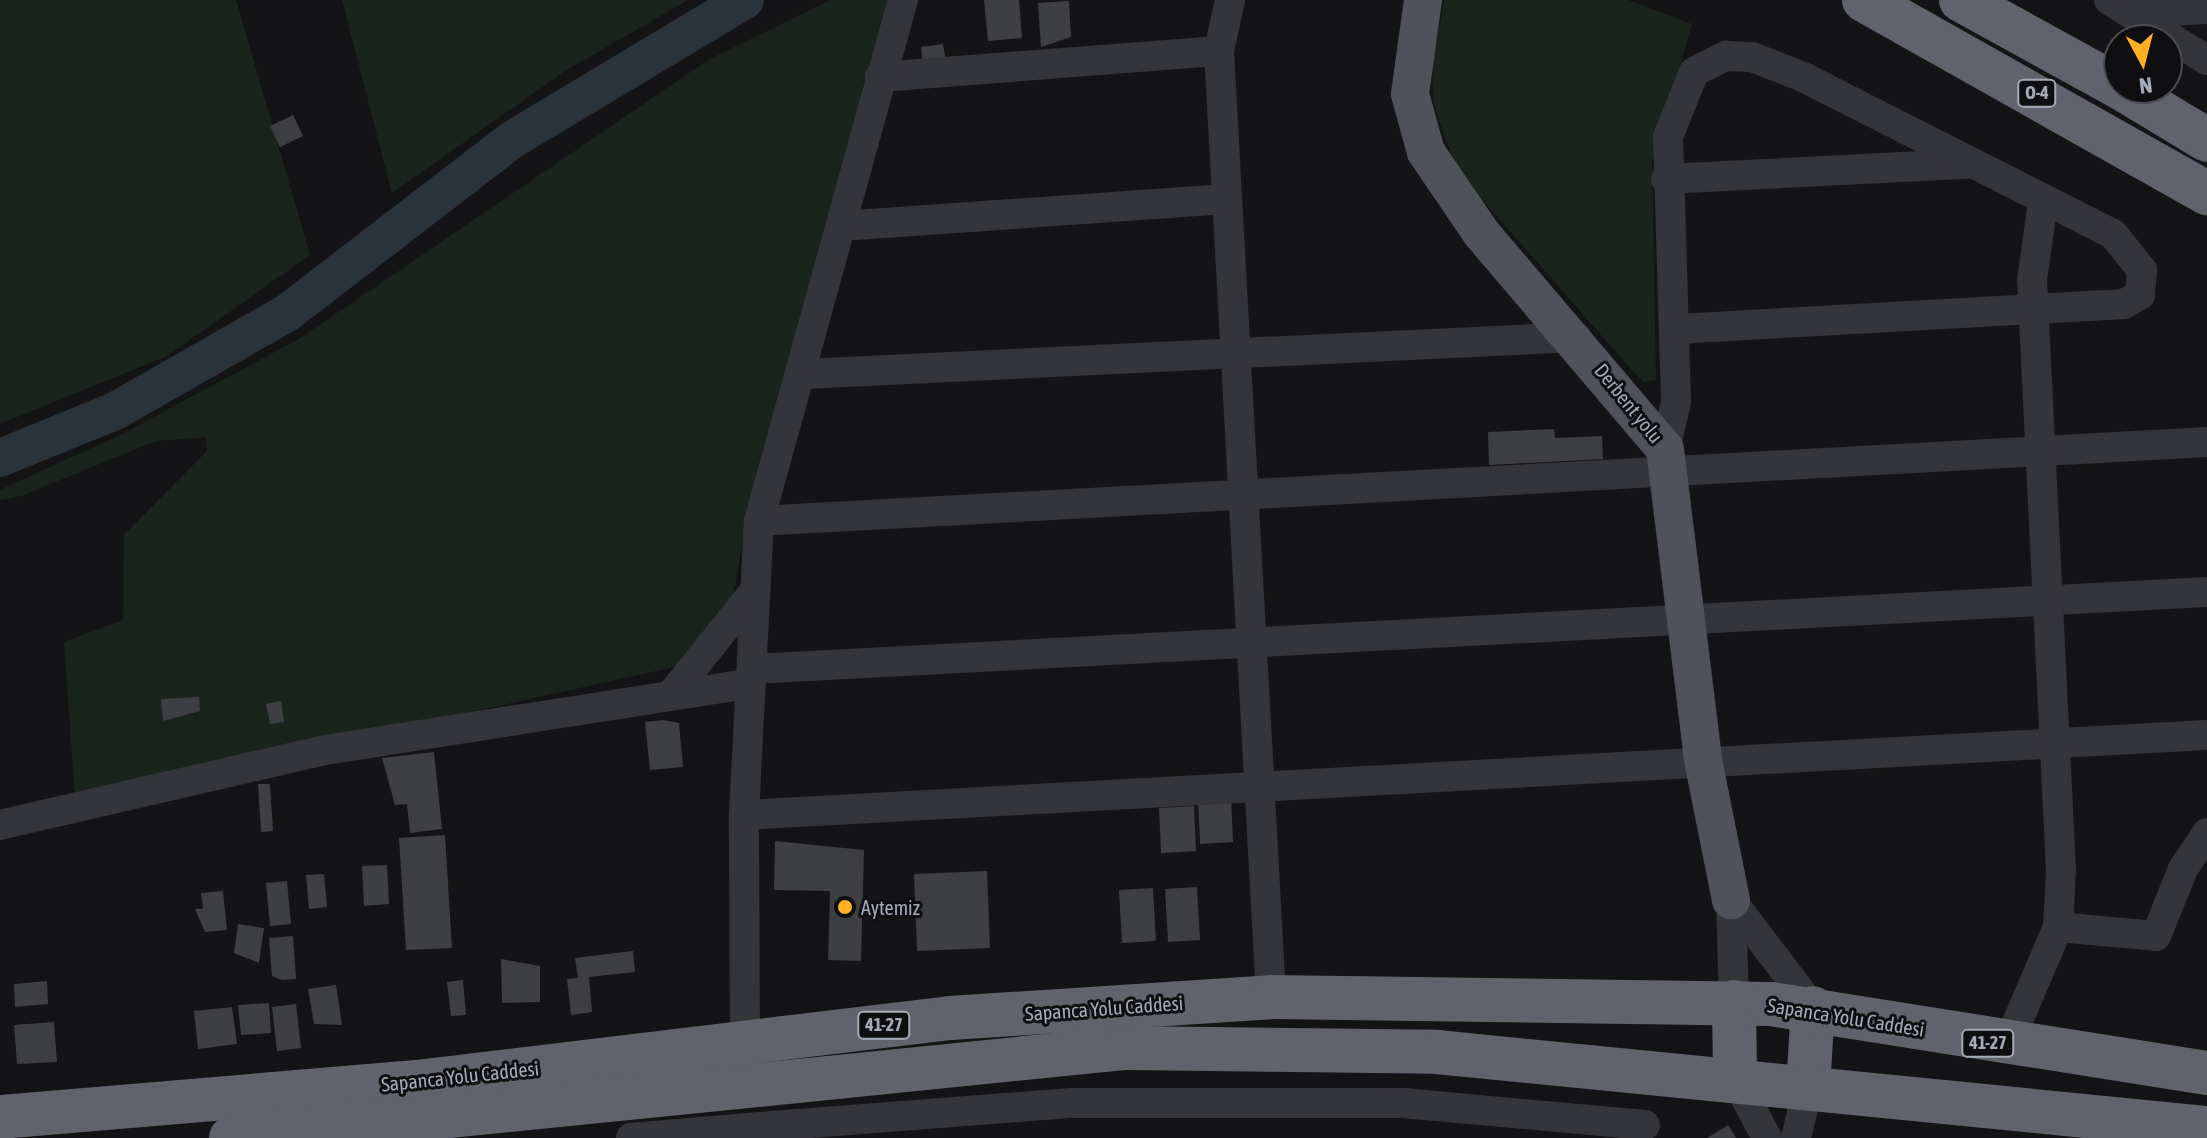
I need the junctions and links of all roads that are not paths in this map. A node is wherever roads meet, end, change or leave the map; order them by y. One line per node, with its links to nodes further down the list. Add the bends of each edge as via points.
1 (903, 0): 10 (street)
2 (1230, 0): 8 (street)
3 (1864, 0): 16 (highway, O-4)
4 (1961, 0): 11 (highway, O-4)
5 (1421, 6): 22 (main road, Derbent yolu, via 1410,94 1426,152 1482,234)
6 (2121, 7): 7 (street); 9 (street)
7 (2207, 9)
8 (1219, 51): 10 (street); 17 (street)
9 (2207, 60)
10 (880, 77): 19 (street)
11 (2103, 78)
12 (2148, 104): 13 (highway, O-4)
13 (2207, 140)
14 (1967, 164): 15 (street); 15 (street, via 1803,77 1737,54 1709,63 1685,86 1673,112); 18 (street)
15 (1666, 179): 21 (street)
16 (2207, 193)
17 (1226, 199): 19 (street); 23 (street)
18 (2043, 202): 20 (street); 20 (street, via 2113,234 2132,250 2143,284 2124,304)
19 (841, 226): 24 (street)
20 (2032, 309): 21 (street); 26 (street)
21 (1675, 329): 27 (street, via 1675,419)
22 (1576, 337): 23 (street); 27 (main road, Derbent yolu)
23 (1234, 348): 24 (street); 28 (street)
24 (804, 374): 29 (street)
25 (2207, 442): 26 (street)
26 (2039, 451): 27 (street); 32 (street)
27 (1668, 459): 28 (street); 33 (main road, Derbent yolu)
28 (1241, 493): 29 (street); 34 (street)
29 (759, 521): 31 (street)
30 (2207, 592): 32 (street)
31 (752, 594): 35 (street); 36 (street)
32 (2046, 598): 33 (street); 38 (street)
33 (1688, 616): 34 (street); 39 (main road, Derbent yolu)
34 (1249, 638): 35 (street); 40 (street)
35 (751, 676): 36 (street); 41 (street)
36 (672, 694): 42 (street, via 325,750)
37 (2207, 735): 38 (street)
38 (2054, 743): 39 (street); 45 (street)
39 (1703, 760): 40 (street); 44 (main road, Derbent yolu)
40 (1256, 781): 41 (street); 46 (street)
41 (744, 815): 49 (street)
42 (0, 825)
43 (2207, 833): 45 (street, via 2173,888 2156,936)
44 (1731, 900): 47 (street); 48 (street)
45 (2058, 927): 50 (street)
46 (1271, 997): 47 (highway, Sapanca Yolu Caddesi / 41-27); 49 (highway, Sapanca Yolu Caddesi / 41-27)
47 (1734, 1002): 48 (highway, Sapanca Yolu Caddesi / 41-27); 52 (highway)
48 (1813, 1008): 50 (highway, Sapanca Yolu Caddesi / 41-27); 53 (highway)
49 (745, 1041): 54 (highway, Sapanca Yolu Caddesi / 41-27, via 425,1081)
50 (2007, 1046): 51 (highway, Sapanca Yolu Caddesi / 41-27)
51 (2207, 1073)
52 (1735, 1078): 53 (highway, Sapanca Yolu Caddesi); 58 (highway, Sapanca Yolu Caddesi, via 1437,1052 1125,1048); 60 (street)
53 (1808, 1087): 56 (highway, Sapanca Yolu Caddesi); 61 (street)
54 (0, 1117)
55 (1645, 1125): 57 (street, via 1403,1103 1072,1103)
56 (2207, 1128)
57 (784, 1132): 59 (street)
58 (231, 1138)
59 (631, 1138)
60 (1767, 1138)
61 (1796, 1138)

